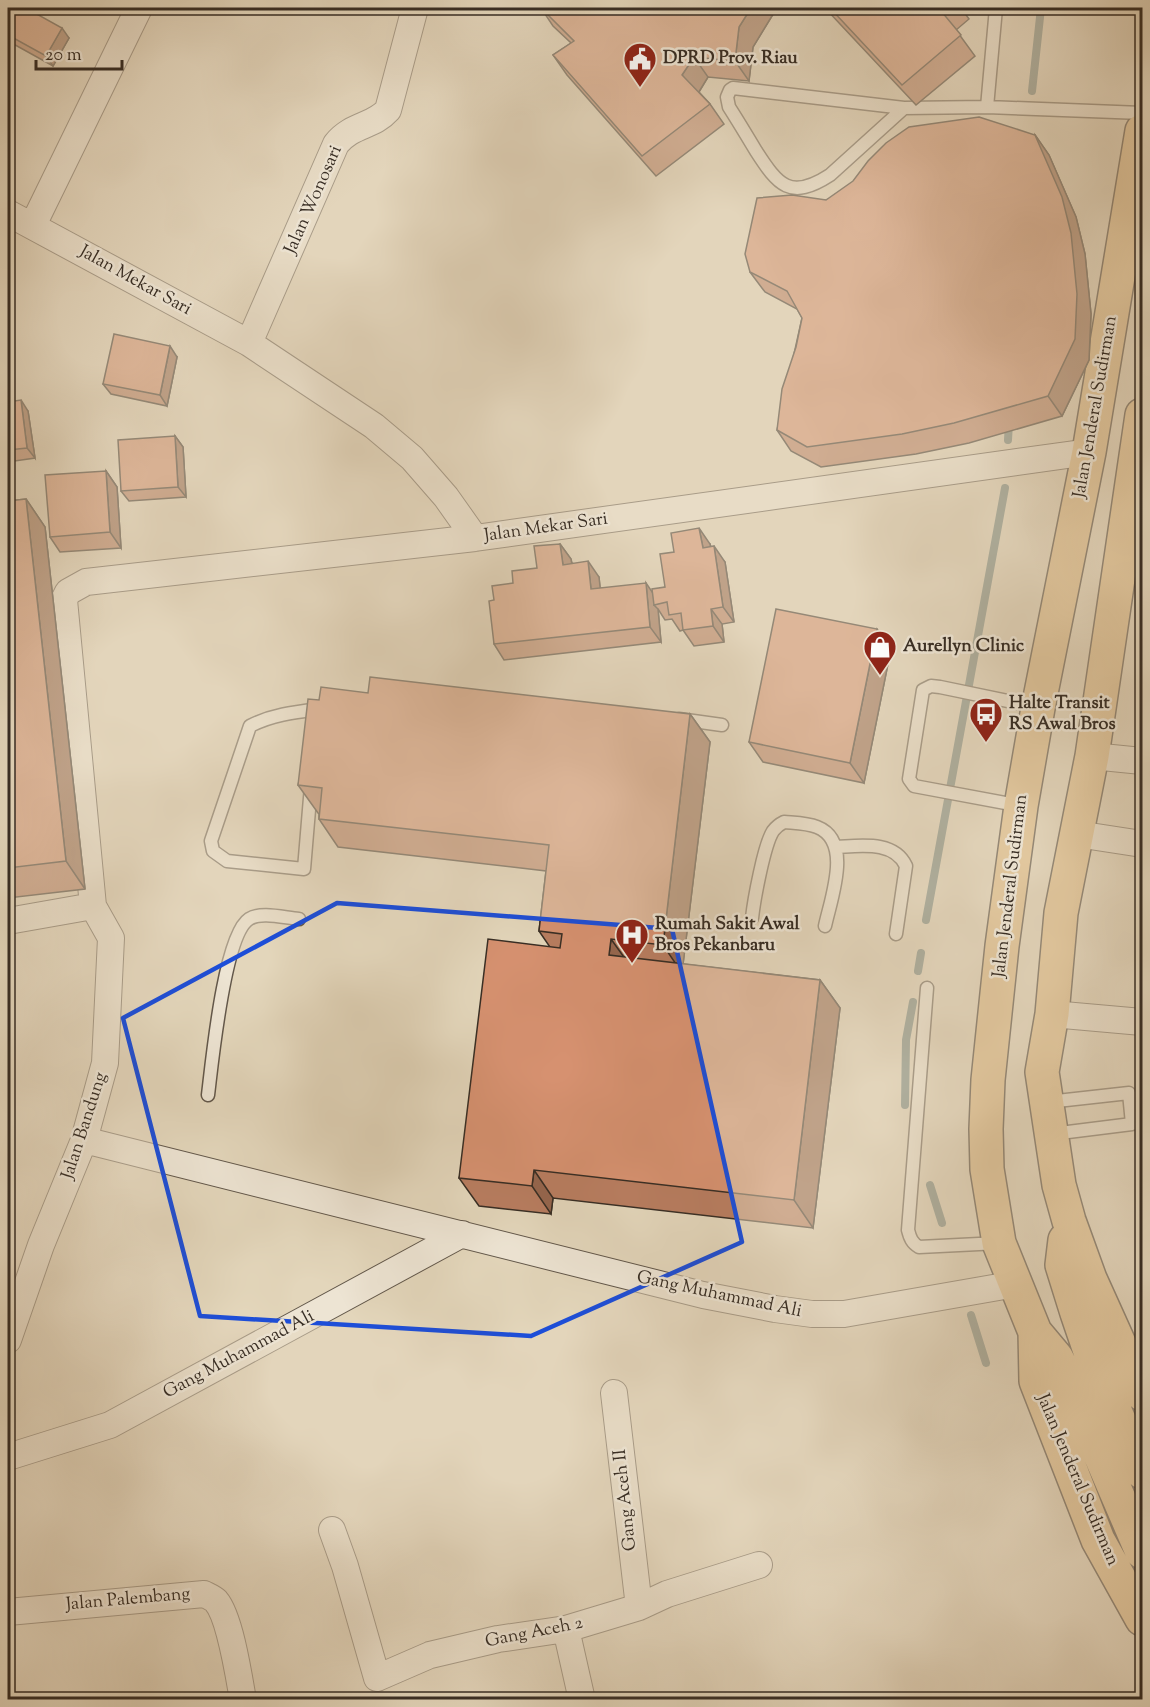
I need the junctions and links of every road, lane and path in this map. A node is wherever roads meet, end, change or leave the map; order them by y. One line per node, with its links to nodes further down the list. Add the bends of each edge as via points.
1 (139, 8): 9 (street)
2 (415, 8): 10 (street, Jalan Wonosari, via 388,110 382,117 348,132 336,144)
3 (996, 8): 4 (lane)
4 (987, 106): 5 (lane); 6 (lane)
5 (904, 108): 5 (lane, via 733,88 727,98 775,179 800,188 830,176)
6 (1143, 113)
7 (1143, 131): 12 (main road, Jalan Jenderal Sudirman)
8 (8, 213): 9 (street, Jalan Mekar Sari)
9 (33, 225): 10 (street, Jalan Mekar Sari)
10 (249, 343): 13 (street, Jalan Mekar Sari, via 394,441 446,497)
11 (1143, 415): 18 (main road)
12 (1089, 452): 13 (street, Jalan Mekar Sari); 14 (main road, Jalan Jenderal Sudirman)
13 (475, 538): 25 (street, via 86,582 68,592 64,600)
14 (1038, 708): 21 (main road, Jalan Jenderal Sudirman); 21 (lane, via 931,686 923,690 909,779 914,786)
15 (321, 713): 20 (lane, via 280,714 250,726 211,841 213,851 227,861 304,869)
16 (665, 717): 17 (lane)
17 (722, 724)
18 (1092, 756): 19 (street); 22 (main road)
19 (1143, 761)
20 (312, 778)
21 (1021, 806): 40 (main road, Jalan Jenderal Sudirman, via 988,1080 987,1169)
22 (1077, 834): 23 (street); 32 (main road, via 1061,914)
23 (1143, 844)
24 (836, 847): 26 (lane, via 831,837 815,826 784,822 775,828 768,840 754,896); 29 (lane, via 837,872); 30 (lane, via 876,846 902,858 906,866)
25 (93, 906): 28 (street); 37 (street, Jalan Bandung, via 111,938 105,1063)
26 (753, 918)
27 (299, 919): 34 (lane, via 258,916 241,927 224,980)
28 (8, 921)
29 (825, 926)
30 (896, 934)
31 (927, 988): 40 (lane, via 908,1230 919,1248)
32 (1052, 1014): 33 (street); 35 (main road, via 1042,1072)
33 (1143, 1022)
34 (208, 1095)
35 (1047, 1102): 36 (main road); 36 (lane, via 1129,1093 1132,1125)
36 (1052, 1134): 38 (main road)
37 (84, 1140): 39 (street, Gang Muhammad Ali); 43 (street, Jalan Bandung)
38 (1069, 1221): 44 (main road, via 1062,1265); 46 (main road, via 1090,1279)
39 (462, 1234): 41 (street, Gang Muhammad Ali, via 703,1295 812,1314 844,1314); 47 (street, Gang Muhammad Ali, via 110,1425)
40 (999, 1243): 41 (main road, Jalan Jenderal Sudirman)
41 (1016, 1284): 42 (main road, Jalan Jenderal Sudirman)
42 (1035, 1332): 44 (main road, via 1056,1357); 54 (main road, Jalan Jenderal Sudirman, via 1039,1391 1098,1540)
43 (8, 1340)
44 (1082, 1373): 48 (main road); 50 (main road, via 1118,1501)
45 (614, 1393): 52 (street, Gang Aceh II)
46 (1143, 1394)
47 (8, 1456)
48 (1143, 1472)
49 (332, 1530): 56 (street, via 345,1566)
50 (1143, 1552)
51 (759, 1565): 52 (street, Gang Aceh 2, via 667,1594)
52 (639, 1607): 55 (street, Gang Aceh 2)
53 (8, 1612): 57 (street, Jalan Palembang, via 204,1594 217,1602 222,1613)
54 (1143, 1619)
55 (566, 1629): 56 (street, Gang Aceh 2, via 430,1655); 58 (street)
56 (373, 1689)
57 (243, 1700)
58 (582, 1700)

